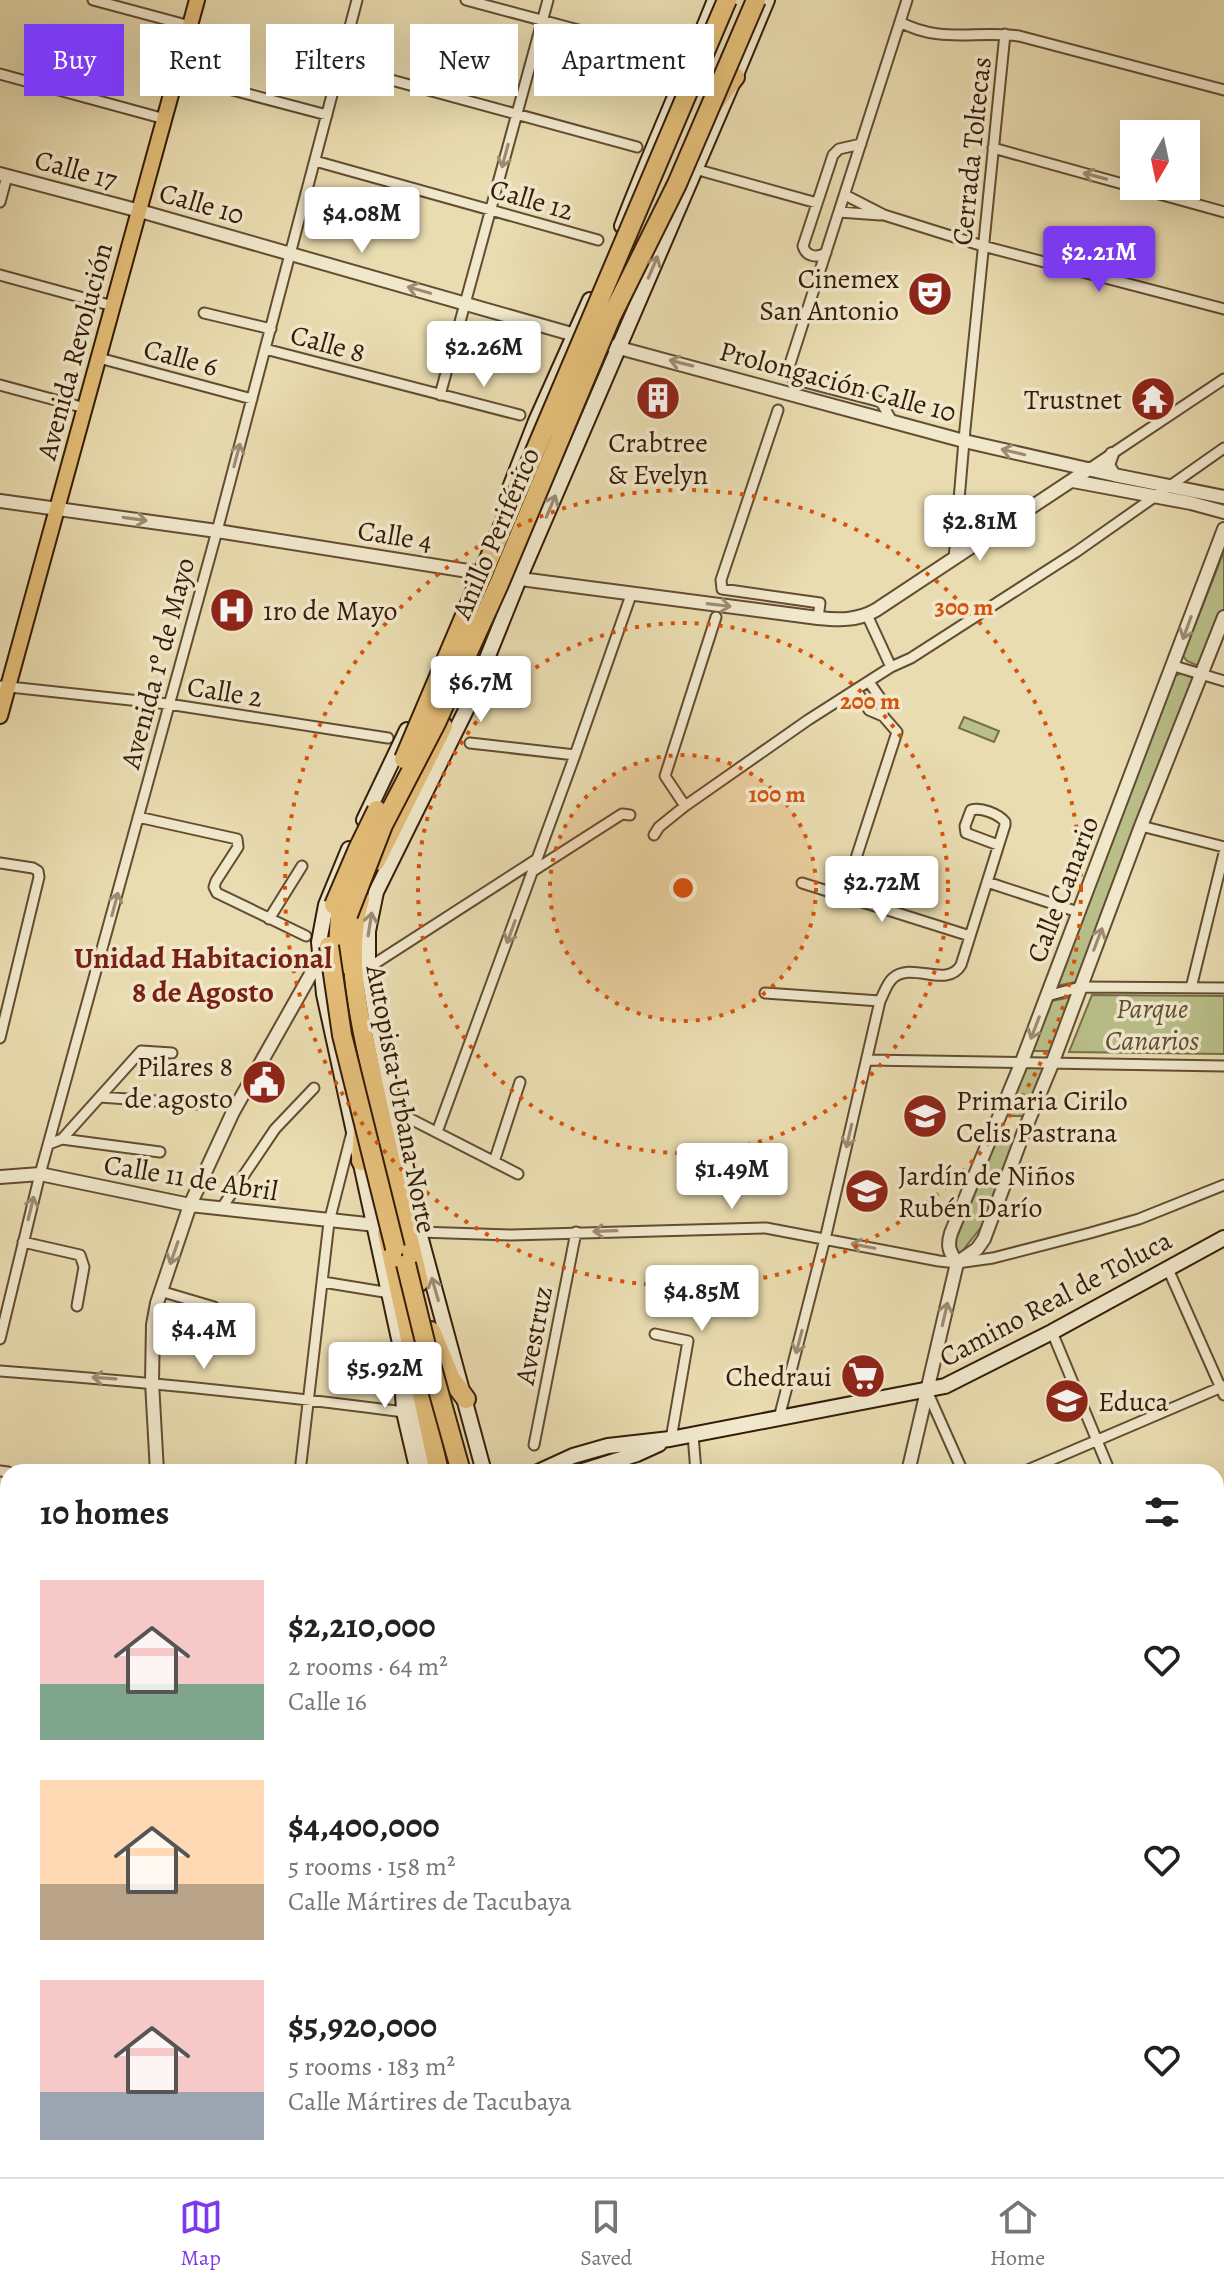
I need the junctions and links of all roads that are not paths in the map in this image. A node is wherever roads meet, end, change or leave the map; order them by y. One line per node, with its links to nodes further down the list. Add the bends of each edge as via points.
1 (93, 0): 14 (street)
2 (197, 0): 15 (main road, Avenida Revolución)
3 (357, 0): 16 (street, Avenida 1º de Mayo)
4 (466, 0): 12 (street)
5 (548, 0): 12 (street)
6 (715, 0): 30 (main road)
7 (727, 0): 191 (highway, Autopista Urbana Norte, bridge, via 411,746 334,905 329,946 342,1035 410,1309)
8 (733, 0): 38 (highway, Anillo Periférico)
9 (753, 0): 29 (highway, Anillo Periférico); 193 (highway, Autopista Urbana Norte, bridge, via 677,184 611,317 499,584 383,825 348,915 345,955 359,1052 406,1264)
10 (767, 0): 20 (main road)
11 (907, 0): 13 (street)
12 (542, 21): 17 (street); 27 (street)
13 (900, 22): 18 (street, via 944,36); 31 (street)
14 (183, 24)
15 (191, 24)
16 (351, 24)
17 (553, 24)
18 (1005, 34): 22 (street); 34 (street, Cerrada Toltecas)
19 (0, 74): 28 (street)
20 (735, 77): 29 (highway); 37 (main road)
21 (394, 81): 27 (street)
22 (1224, 90)
23 (250, 95): 26 (street)
24 (171, 96): 28 (main road, Avenida Revolución)
25 (332, 96): 26 (street, Avenida 1º de Mayo)
26 (327, 115): 36 (street, Avenida 1º de Mayo)
27 (516, 115): 32 (street); 43 (street, one-way to 43)
28 (165, 119): 44 (main road, Avenida Revolución)
29 (698, 122): 58 (highway, Anillo Periférico)
30 (664, 123): 38 (highway); 58 (main road, via 614,245)
31 (861, 144): 33 (street); 35 (street)
32 (637, 147)
33 (848, 148): 35 (street); 42 (street, via 833,155)
34 (993, 148): 46 (street, one-way to 34); 49 (street, Cerrada Toltecas)
35 (856, 160): 40 (street)
36 (315, 161): 43 (street, Calle 12); 50 (street, Avenida 1º de Mayo)
37 (695, 169): 42 (street); 58 (main road, one-way to 37)
38 (658, 172): 58 (highway, Anillo Periférico)
39 (4, 175): 41 (street); 44 (street, Calle 17)
40 (845, 195): 45 (street); 47 (street)
41 (0, 202)
42 (817, 203): 51 (street, via 803,246 813,256)
43 (490, 210): 48 (street, Calle 12); 53 (street)
44 (140, 211): 50 (street, Calle 10); 54 (main road, Avenida Revolución)
45 (839, 212): 47 (street); 51 (street)
46 (1224, 212)
47 (884, 215): 49 (street)
48 (598, 240)
49 (983, 246): 55 (street); 69 (street, Cerrada Toltecas)
50 (290, 253): 53 (street, Calle 10, one-way to 50); 57 (street, Avenida 1º de Mayo)
51 (826, 253): 68 (street, via 788,370 793,379 881,402)
52 (0, 275): 54 (street)
53 (465, 303): 58 (street, Calle 10); 63 (street)
54 (113, 306): 60 (main road, Avenida Revolución)
55 (1224, 309)
56 (204, 313): 57 (street)
57 (271, 329): 59 (street, Avenida 1º de Mayo)
58 (597, 342): 68 (street, Prolongación Calle 10, one-way to 58); 84 (highway, Anillo Periférico); 84 (main road, via 536,421)
59 (265, 349): 63 (street, Calle 8); 64 (street, Avenida 1º de Mayo)
60 (99, 358): 64 (street, Calle 6); 65 (main road, Avenida Revolución)
61 (1224, 379): 71 (street)
62 (0, 385): 65 (street)
63 (440, 395): 67 (street, Calle 8)
64 (252, 399): 82 (street, Avenida 1º de Mayo, one-way to 64)
65 (85, 408): 79 (main road, Avenida Revolución)
66 (778, 410): 89 (street, via 722,589 820,603)
67 (520, 415)
68 (892, 421): 69 (street, Prolongación Calle 10)
69 (964, 441): 72 (street, Prolongación Calle 10, one-way to 69); 83 (street, Cerrada Toltecas)
70 (1224, 448): 75 (street)
71 (1112, 454): 72 (street); 73 (street, via 1108,465)
72 (1089, 469): 73 (street); 74 (street)
73 (1114, 475): 75 (street)
74 (1073, 481): 76 (street); 83 (street)
75 (1169, 485): 76 (street); 77 (street)
76 (1154, 496): 80 (street); 91 (street, via 1076,552)
77 (1224, 497)
78 (0, 501): 79 (street, Calle 4)
79 (58, 508): 82 (street, Calle 4, one-way to 82); 95 (main road, Avenida Revolución)
80 (1224, 512)
81 (1224, 529): 90 (street, Calle Canario, one-way to 90)
82 (217, 531): 84 (street, Calle 4); 97 (street, Avenida 1º de Mayo)
83 (954, 559): 86 (street)
84 (498, 575): 85 (street, Calle 4); 105 (main road, via 467,708); 109 (highway, Anillo Periférico, via 437,741); 124 (main road, via 403,740 340,869 326,905); 143 (highway, Anillo Periférico, via 356,861 340,913 336,963)
85 (631, 595): 89 (street, Calle 4, one-way to 89); 102 (street)
86 (867, 615): 89 (street, Calle 4); 91 (street)
87 (716, 617): 103 (street, via 665,776)
88 (1224, 617): 92 (street, Calle Canario)
89 (818, 618)
90 (1174, 666): 92 (street); 120 (street, Calle Canario)
91 (891, 667): 94 (street)
92 (1202, 674): 93 (street); 107 (street, Calle Canario)
93 (1224, 681)
94 (869, 682): 96 (street); 99 (street, via 883,702)
95 (4, 686): 97 (street, Calle 2); 98 (main road, Avenida Revolución)
96 (856, 690): 99 (street, via 869,710); 103 (street)
97 (168, 704): 100 (street, Calle 2); 106 (street, Avenida 1º de Mayo)
98 (0, 716)
99 (883, 716): 119 (street, via 897,732)
100 (388, 738)
101 (470, 743): 102 (street)
102 (575, 755): 113 (street)
103 (685, 806): 108 (street)
104 (630, 815): 116 (street, via 622,814)
105 (415, 816): 109 (highway); 125 (main road, one-way to 105, via 376,892)
106 (138, 817): 121 (street, via 237,839 238,847 214,887); 146 (street, Avenida 1º de Mayo, one-way to 106)
107 (1141, 826): 111 (street); 126 (street, Calle Canario, one-way to 107)
108 (654, 835)
109 (384, 845): 170 (highway, Anillo Periférico, via 355,916 357,1004)
110 (998, 845): 110 (street, via 1003,819 971,810 966,833); 117 (street)
111 (1224, 847)
112 (1224, 853): 127 (street)
113 (537, 859): 116 (street); 125 (street)
114 (0, 863): 132 (street, via 33,868 39,877)
115 (302, 866): 121 (street)
116 (533, 871): 144 (street, one-way to 144)
117 (987, 882): 120 (street); 123 (street)
118 (802, 883): 119 (street)
119 (844, 895): 123 (street)
120 (1078, 912): 130 (street, Calle Canario)
121 (269, 919): 122 (street)
122 (306, 936)
123 (970, 936): 131 (street, via 957,972 898,975)
124 (320, 958): 143 (main road); 154 (street, via 233,1112)
125 (368, 968): 142 (main road)
126 (1080, 987): 127 (street); 130 (street); 136 (street, Calle Canario)
127 (1191, 988): 128 (street)
128 (1224, 988)
129 (765, 993): 131 (street)
130 (1047, 996): 135 (street, Calle Canario, one-way to 135)
131 (880, 1001): 134 (street)
132 (0, 1038)
133 (172, 1053): 140 (street, via 141,1051)
134 (867, 1060): 135 (street); 161 (street, one-way to 161)
135 (1021, 1064): 136 (street); 163 (street, Calle Canario, via 951,1233 949,1251)
136 (1052, 1064): 137 (street); 163 (street, Calle Canario, via 984,1239)
137 (1224, 1066)
138 (520, 1082): 149 (street)
139 (314, 1088): 155 (street, via 275,1129)
140 (100, 1097): 141 (street); 145 (street)
141 (196, 1104)
142 (395, 1111): 144 (street); 158 (main road)
143 (358, 1128): 148 (highway); 156 (street); 192 (highway, Anillo Periférico)
144 (437, 1132): 149 (street)
145 (62, 1139): 146 (street); 147 (street)
146 (49, 1144): 150 (street, Avenida 1º de Mayo)
147 (160, 1152)
148 (361, 1161): 157 (main road)
149 (494, 1162): 151 (street)
150 (40, 1174): 152 (street, Calle 11 de Abril); 154 (street, Calle 11 de Abril); 162 (street, Avenida 1º de Mayo, one-way to 150)
151 (518, 1174)
152 (0, 1177)
153 (1224, 1185): 163 (street, via 1139,1219)
154 (190, 1205): 155 (street, Calle 11 de Abril); 166 (street, one-way to 166)
155 (221, 1209): 156 (street, Calle 11 de Abril)
156 (329, 1222): 157 (street, Calle 11 de Abril); 165 (street)
157 (376, 1225): 167 (main road)
158 (419, 1232): 159 (street); 180 (main road, one-way to 158)
159 (576, 1232): 161 (street, one-way to 159, via 746,1227); 186 (street, Avestruz)
160 (1224, 1238): 164 (main road, Camino Real de Toluca)
161 (825, 1239): 163 (street, one-way to 161); 182 (street, one-way to 182)
162 (23, 1242): 168 (street, via 80,1255 84,1267); 173 (street, Avenida 1º de Mayo)
163 (957, 1263): 178 (street, Calle Canario, one-way to 163)
164 (1168, 1269): 171 (main road, Camino Real de Toluca); 177 (street)
165 (323, 1282): 167 (street); 179 (street)
166 (160, 1291): 169 (street); 176 (street)
167 (390, 1293): 174 (main road)
168 (77, 1306)
169 (214, 1307)
170 (431, 1331): 180 (highway, via 451,1379); 194 (highway, Anillo Periférico)
171 (1052, 1332): 178 (main road, Camino Real de Toluca); 185 (street)
172 (655, 1334): 184 (street, via 688,1341)
173 (0, 1339)
174 (400, 1342): 181 (main road); 190 (main road)
175 (0, 1371): 176 (street, one-way to 175)
176 (152, 1382): 179 (street); 187 (street)
177 (1223, 1390): 185 (street)
178 (927, 1391): 182 (main road, Camino Real de Toluca); 199 (street, Calle Canario); 200 (street)
179 (309, 1399): 181 (street); 188 (street)
180 (466, 1399): 195 (main road)
181 (404, 1412): 189 (main road)
182 (779, 1418): 183 (main road, Camino Real de Toluca)
183 (693, 1435): 184 (main road, Camino Real de Toluca); 198 (street)
184 (671, 1439): 196 (main road, Camino Real de Toluca, via 608,1446); 197 (main road, Camino Real de Toluca)
185 (1097, 1441): 201 (street); 202 (street)
186 (534, 1445)
187 (157, 1464)
188 (301, 1464)
189 (416, 1464)
190 (426, 1464)
191 (439, 1464)
192 (439, 1464)
193 (459, 1464)
194 (459, 1464)
195 (482, 1464)
196 (556, 1464)
197 (605, 1464)
198 (695, 1464)
199 (910, 1464)
200 (959, 1464)
201 (1042, 1464)
202 (1107, 1464)

